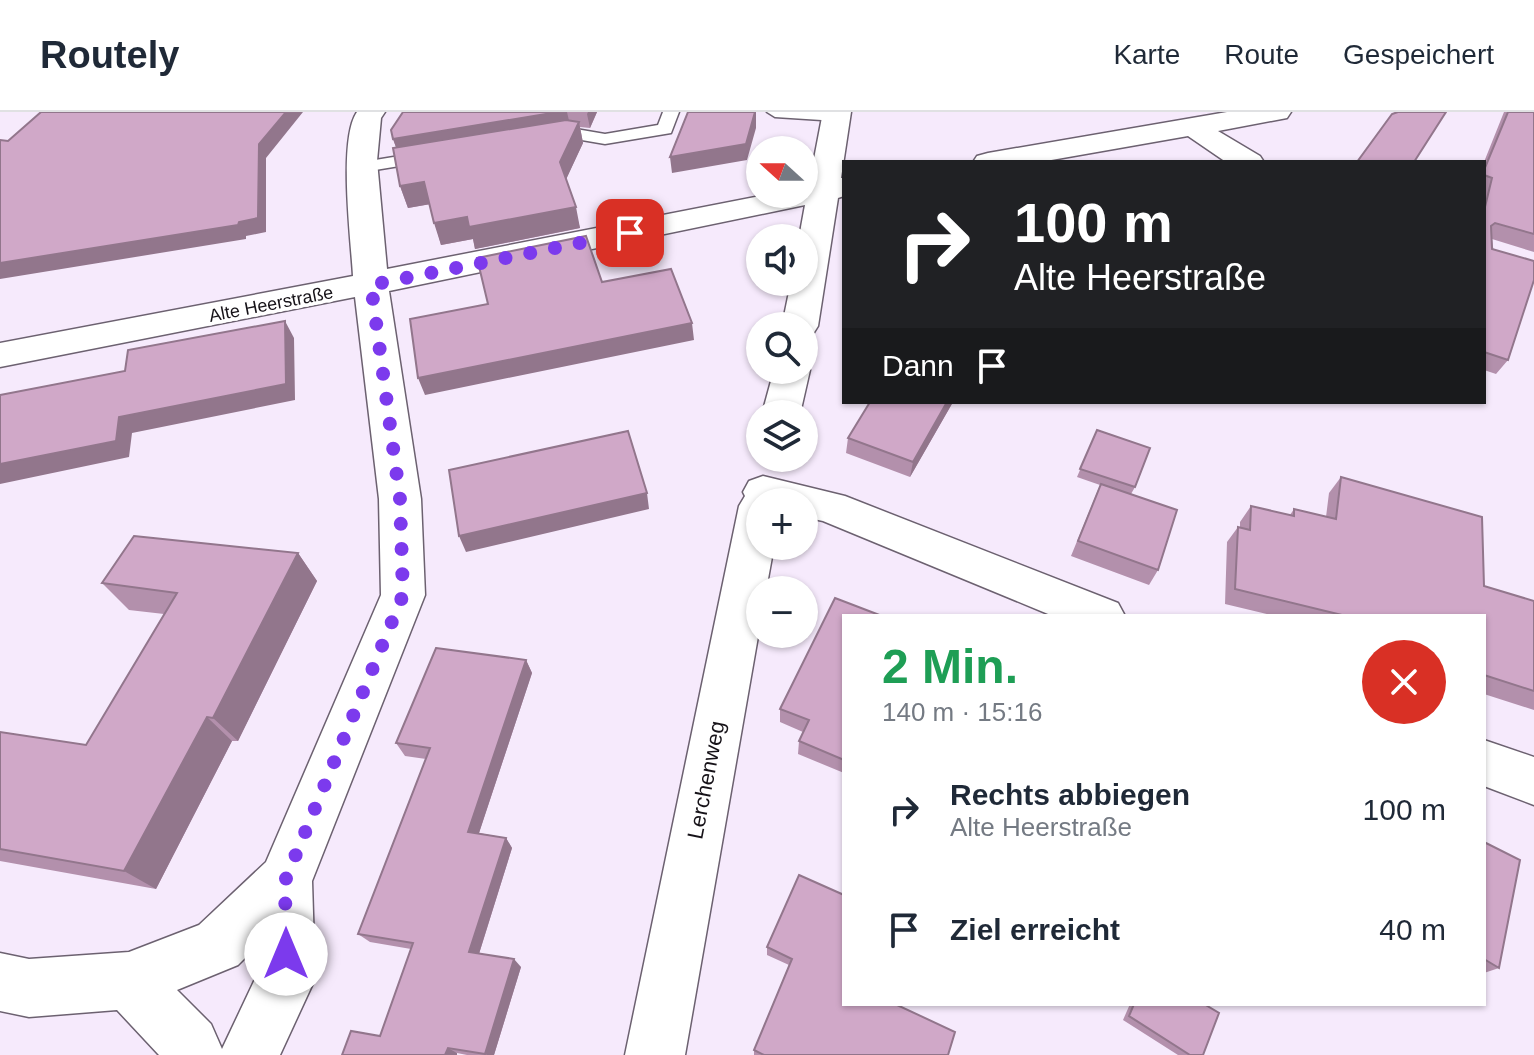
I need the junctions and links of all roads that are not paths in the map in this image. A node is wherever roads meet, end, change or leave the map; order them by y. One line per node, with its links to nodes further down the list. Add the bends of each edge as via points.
1 (371, 112): 11 (street)
2 (671, 112): 7 (lane, via 665,129 605,139 570,133)
3 (775, 112): 5 (lane)
4 (1277, 112): 6 (street)
5 (837, 114): 12 (street)
6 (1193, 126): 9 (street); 10 (street)
7 (526, 140)
8 (452, 152): 11 (lane)
9 (999, 160)
10 (1245, 160)
11 (363, 167): 13 (street)
12 (834, 189): 13 (street, Alte Heerstraße); 14 (street)
13 (371, 285): 15 (street, Alte Heerstraße); 21 (street, via 400,499 403,595)
14 (803, 312)
15 (0, 355)
16 (818, 504): 18 (street, Lerchenweg)
17 (750, 560): 26 (street, Lerchenweg)
18 (1097, 614)
19 (1486, 764): 20 (street)
20 (1534, 781)
21 (285, 881): 22 (street, via 218,945); 25 (street, via 286,979)
22 (129, 981): 23 (street, via 29,988); 24 (street)
23 (0, 982)
24 (194, 1055)
25 (249, 1055)
26 (655, 1055)

